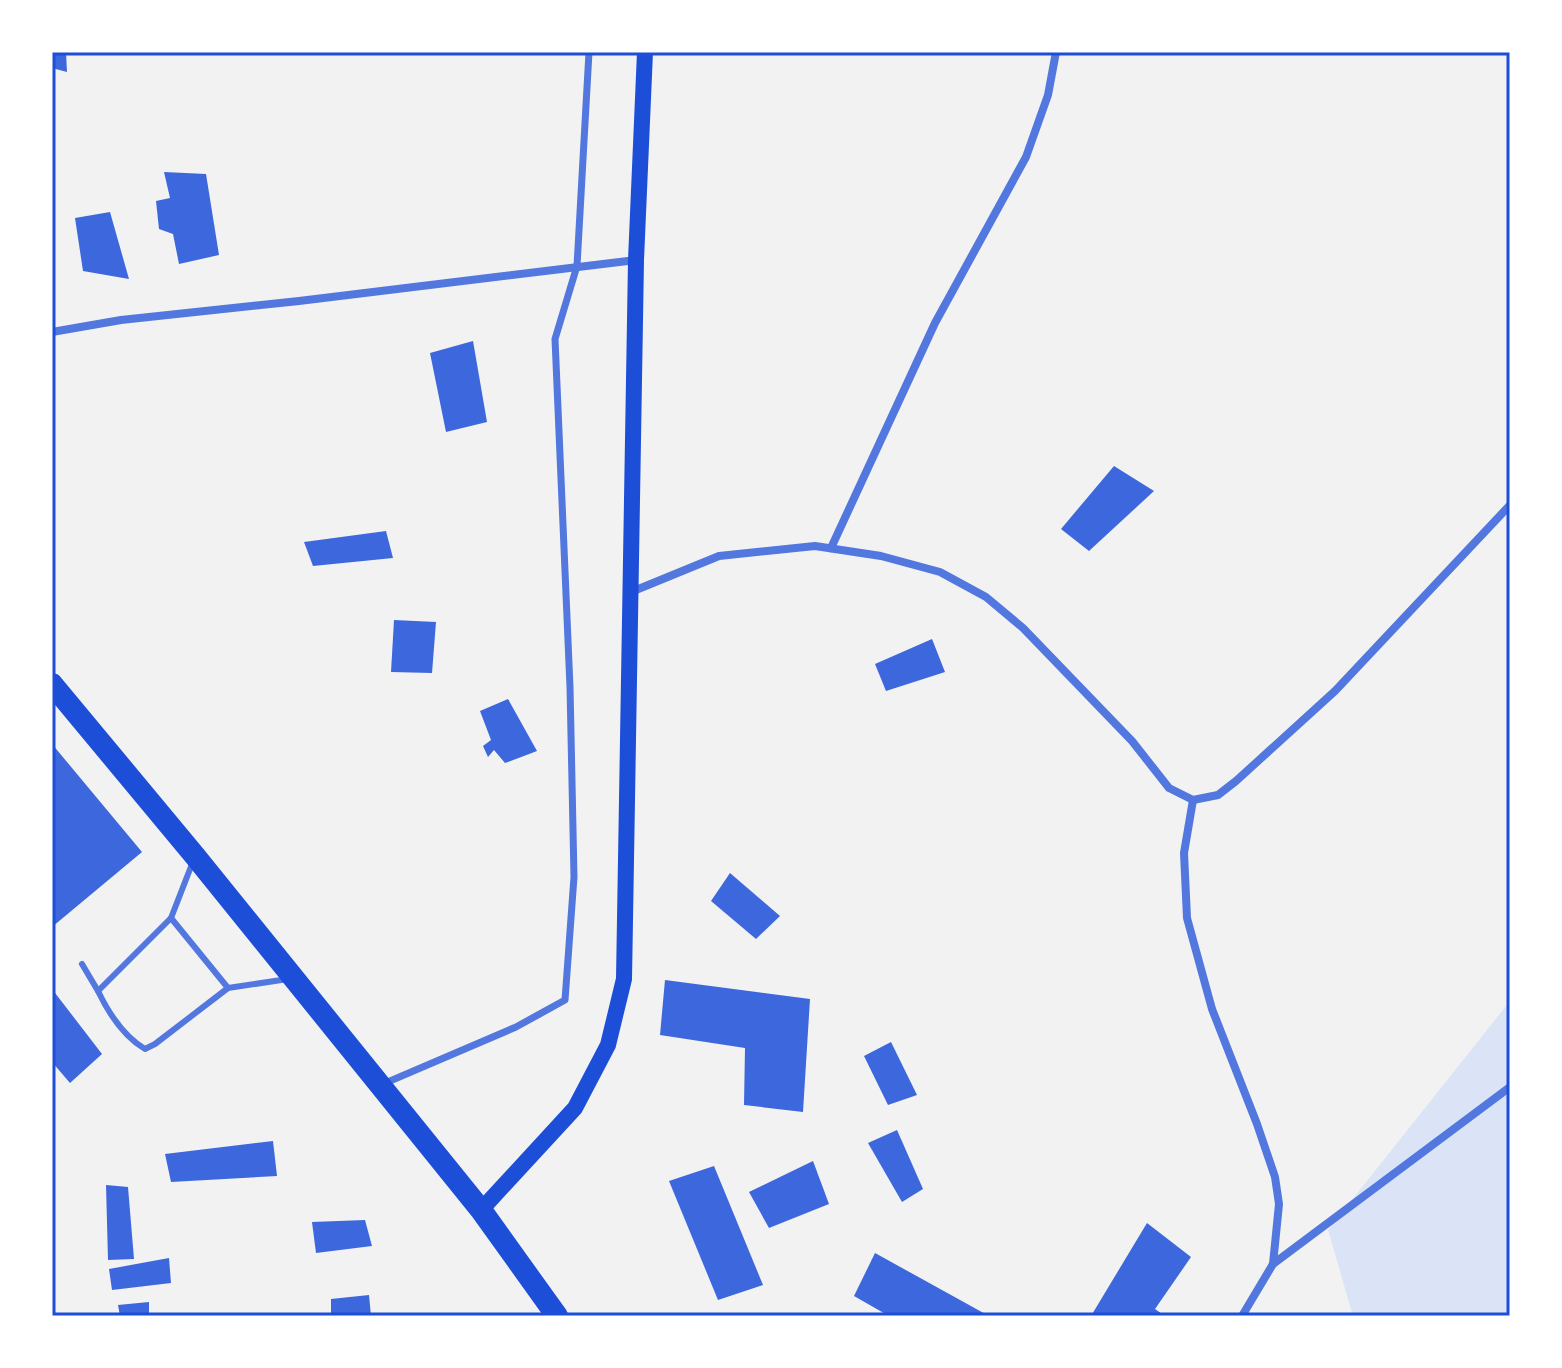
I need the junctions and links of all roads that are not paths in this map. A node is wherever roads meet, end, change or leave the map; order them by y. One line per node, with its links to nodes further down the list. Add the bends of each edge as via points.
1 (589, 52): 5 (street)
2 (645, 52): 4 (main road)
3 (1056, 52): 8 (street, via 1048,95 1026,157 935,323)
4 (636, 260): 5 (street); 9 (main road)
5 (577, 266): 6 (street); 18 (street, via 555,339 574,877 565,1000 516,1027)
6 (52, 332)
7 (1510, 505): 11 (street, via 1335,691 1218,795)
8 (831, 548): 9 (street, via 719,556); 11 (street, via 940,572 986,597 1132,741 1169,788)
9 (629, 593): 20 (main road, via 624,979 608,1045 575,1108)
10 (52, 684): 12 (highway)
11 (1193, 800): 21 (street, via 1184,853 1187,918 1212,1009 1275,1177 1279,1204)
12 (195, 856): 13 (lane); 15 (highway)
13 (171, 918): 16 (lane); 17 (lane)
14 (82, 964): 17 (lane)
15 (292, 978): 16 (lane); 18 (highway)
16 (228, 988): 17 (lane, via 145,1049 118,1025)
17 (98, 991)
18 (380, 1085): 20 (highway)
19 (1510, 1087): 21 (street)
20 (481, 1210): 22 (highway)
21 (1273, 1264): 23 (street)
22 (557, 1316)
23 (1242, 1316)

